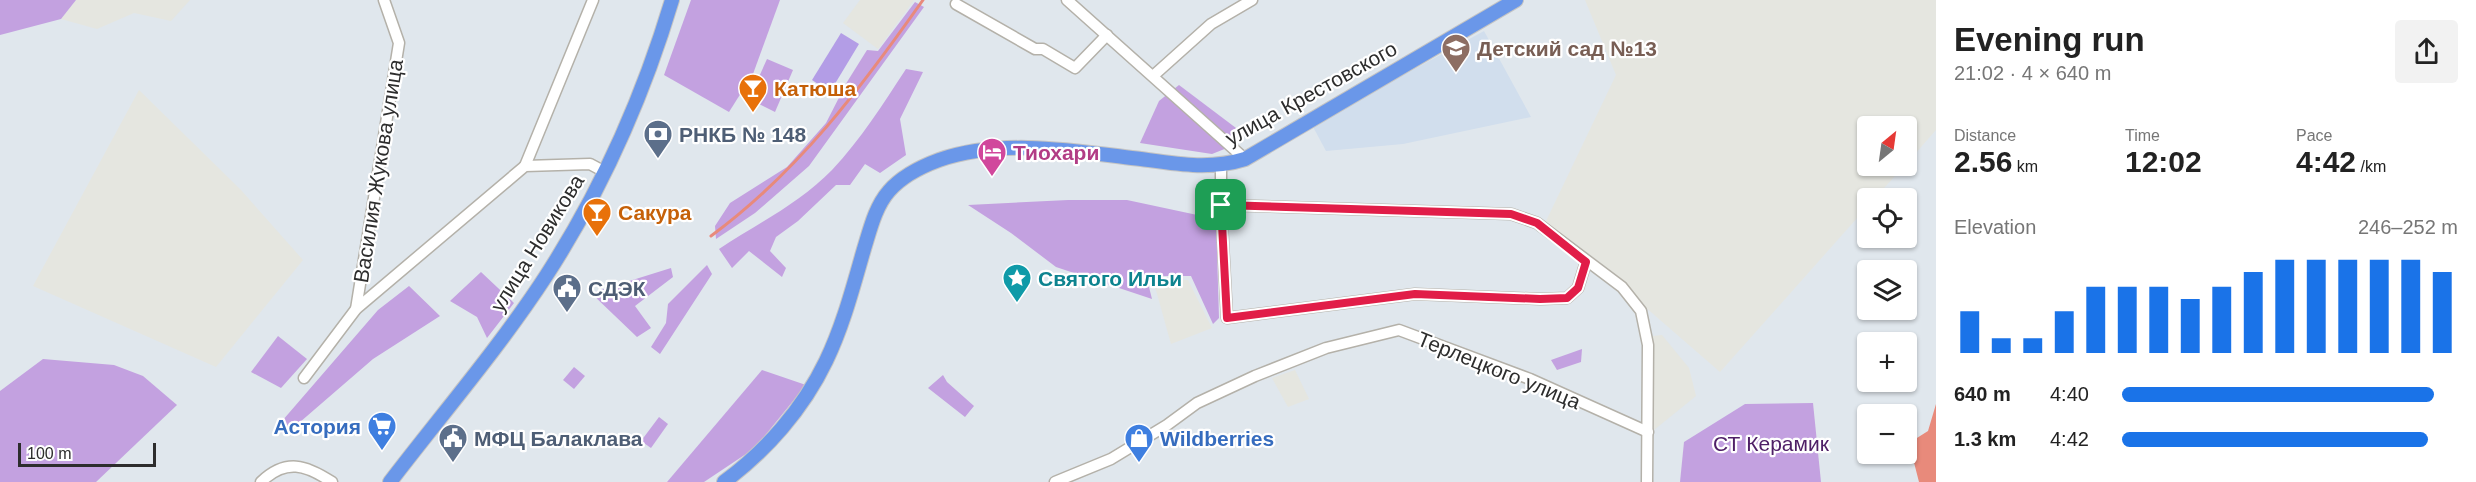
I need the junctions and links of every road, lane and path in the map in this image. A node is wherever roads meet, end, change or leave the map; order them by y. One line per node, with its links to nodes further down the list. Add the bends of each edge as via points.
1 (384, 0): 16 (street, Василия Жукова улица, via 399,43)
2 (593, 0): 12 (street)
3 (672, 0): 13 (main road, улица Новикова, via 640,94)
4 (1068, 0): 8 (street)
5 (1252, 0): 9 (street, via 1211,24)
6 (1516, 0): 10 (main road, улица Крестовского)
7 (956, 4): 8 (street, via 1075,68)
8 (1107, 35): 9 (street)
9 (1153, 76): 10 (street)
10 (1245, 159): 11 (main road, улица Крестовского)
11 (1221, 165): 14 (street); 22 (main road, улица Крестовского, via 1198,166 1053,148 971,151 922,166 887,193 874,216 846,313 826,362 777,435)
12 (525, 166): 13 (street, via 590,164); 16 (street)
13 (605, 172): 21 (main road, улица Новикова, via 546,275)
14 (1221, 205): 15 (street, via 1511,214 1537,223); 15 (street, via 1227,318 1415,294 1567,298 1578,288)
15 (1586, 262): 18 (street, via 1622,287 1641,311 1648,345)
16 (356, 309): 17 (street)
17 (304, 378)
18 (1648, 432): 23 (street, Терлецкого улица, via 1530,379 1399,330 1326,348 1255,376 1197,403 1111,459); 24 (street)
19 (261, 482): 20 (street, via 290,466 302,466)
20 (332, 482)
21 (390, 482)
22 (724, 482)
23 (1055, 482)
24 (1647, 482)

